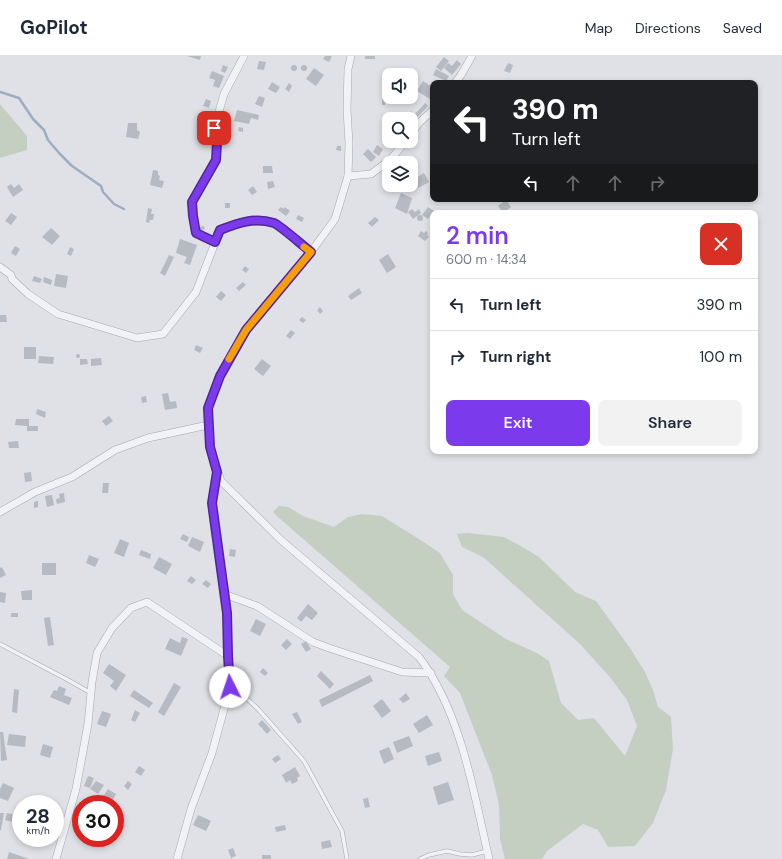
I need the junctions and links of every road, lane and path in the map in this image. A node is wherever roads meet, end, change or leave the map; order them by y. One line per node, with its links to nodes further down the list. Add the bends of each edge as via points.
1 (244, 56): 9 (street, via 224,94 214,128 217,143 216,160 192,202 196,233)
2 (351, 56): 8 (street, via 348,69)
3 (472, 56): 4 (street)
4 (458, 80)
5 (430, 113): 6 (street)
6 (418, 124)
7 (400, 148): 8 (street, via 390,160 371,174)
8 (348, 176): 10 (street, via 335,219)
9 (215, 242): 10 (street, via 220,230 251,219 275,223); 11 (street, via 196,292 163,334 137,338 58,314 28,294)
10 (311, 252): 12 (street, via 243,336 220,376 208,408)
11 (0, 267)
12 (208, 426): 13 (street, via 210,447); 14 (street, via 148,438 115,450 72,477 35,492)
13 (217, 472): 15 (street, via 212,503); 20 (street, via 221,481 282,541 419,657)
14 (0, 512)
15 (224, 594): 19 (street); 20 (street, via 257,606 313,642 328,648 402,672)
16 (0, 644): 17 (lane)
17 (5, 646): 18 (lane); 22 (lane)
18 (0, 648)
19 (228, 656): 21 (street); 22 (street, via 147,602 131,608 112,628 97,653)
20 (431, 673): 23 (street, via 449,712 465,757)
21 (230, 687): 25 (street, via 212,753 191,809); 26 (lane, via 240,691 258,709 304,761 342,831)
22 (91, 693): 24 (street, via 76,789)
23 (487, 851): 27 (lane, via 472,855 447,851); 28 (street)
24 (56, 859)
25 (177, 859)
26 (347, 859)
27 (420, 859)
28 (489, 859)

